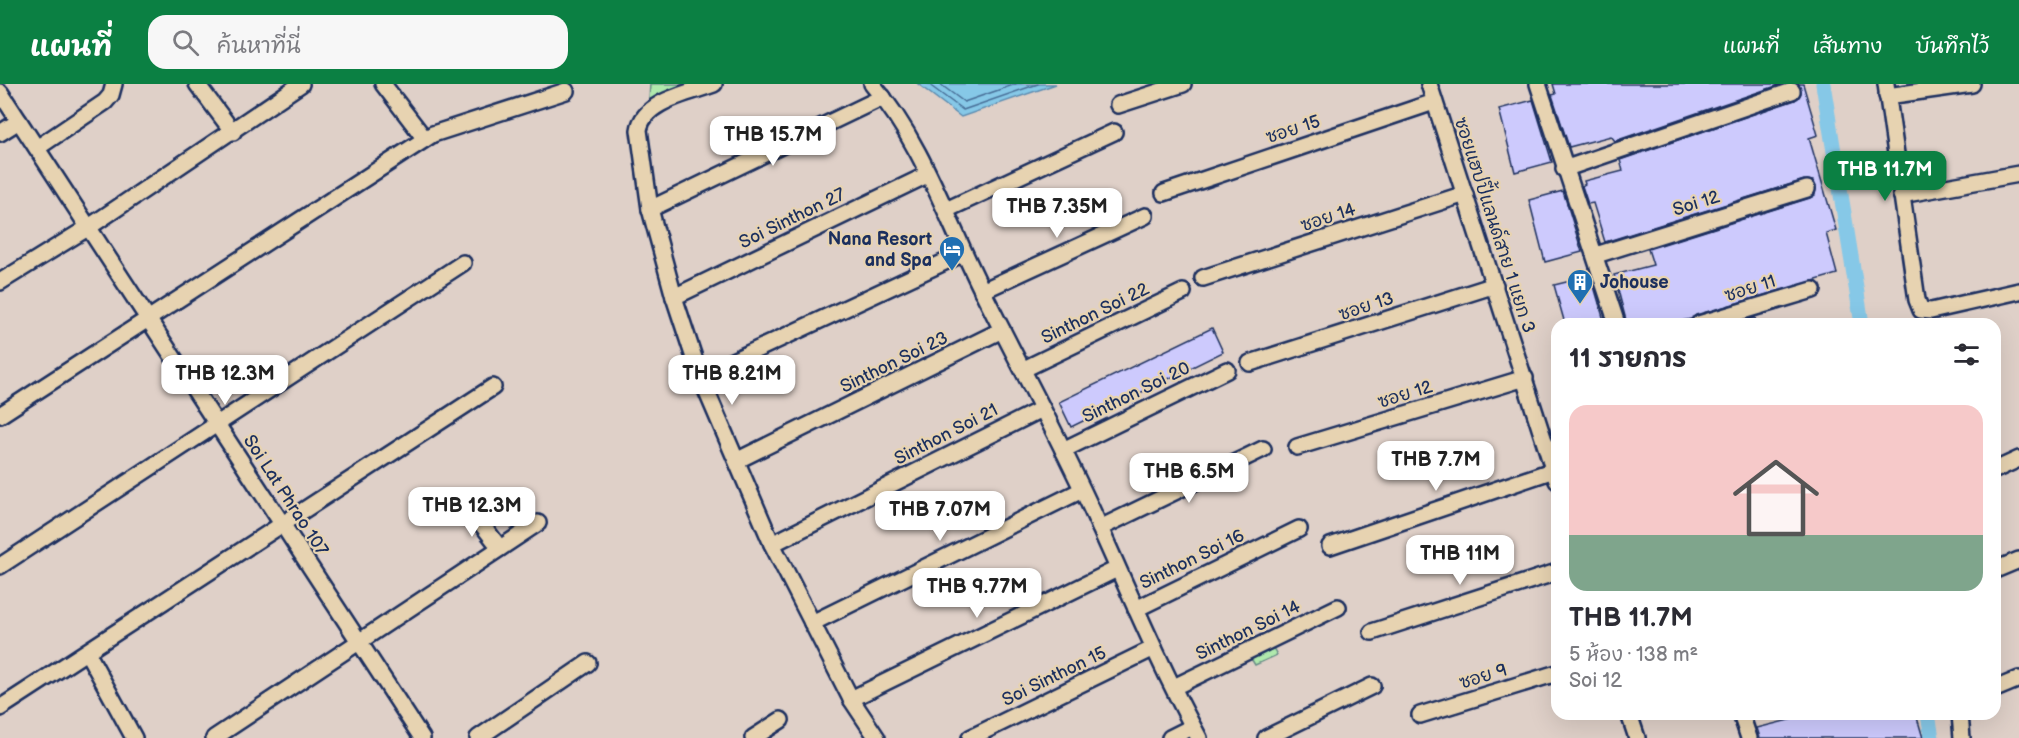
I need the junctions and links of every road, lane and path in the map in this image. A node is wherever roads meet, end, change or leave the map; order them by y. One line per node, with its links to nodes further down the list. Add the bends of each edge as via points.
1 (114, 84): 23 (street, via 105,102)
2 (197, 84): 19 (street)
3 (301, 84): 19 (street)
4 (383, 84): 22 (street)
5 (714, 84): 31 (street, via 651,109 643,117 639,130)
6 (872, 84): 15 (street)
7 (1183, 84): 17 (street)
8 (1429, 84): 16 (street, ซอยแฮปปี้แลนด์สาย 1 แยก 3)
9 (1538, 84): 24 (street)
10 (1972, 84): 11 (street)
11 (1887, 90): 30 (street)
12 (566, 91): 22 (street, via 464,122)
13 (1792, 91): 24 (street)
14 (0, 92): 18 (street, Soi Lat Phrao 107)
15 (883, 97): 26 (street); 31 (street)
16 (1434, 102): 28 (street, ซอย 15); 29 (street, ซอยแฮปปี้แลนด์สาย 1 แยก 3)
17 (1118, 105)
18 (19, 121): 21 (street); 23 (street, Soi Lat Phrao 107)
19 (233, 132): 34 (street)
20 (1114, 132): 32 (street)
21 (0, 133)
22 (426, 139): 46 (street)
23 (37, 148): 34 (street, Soi Lat Phrao 107)
24 (1564, 170): 36 (street)
25 (2019, 174): 30 (street)
26 (927, 175): 32 (street); 45 (street, Soi Sinthon 27)
27 (1807, 189): 36 (street, Soi 12)
28 (1164, 193)
29 (1465, 194): 38 (street, ซอย 14); 40 (street, ซอยแฮปปี้แลนด์สาย 1 แยก 3)
30 (1901, 195): 43 (street, via 1921,310)
31 (650, 208): 45 (street)
32 (946, 210): 35 (street)
33 (1145, 216): 42 (street)
34 (88, 227): 39 (street); 46 (street, Soi Lat Phrao 107)
35 (964, 253): 42 (street); 53 (street)
36 (1596, 255): 47 (street)
37 (463, 262): 58 (street)
38 (1203, 278)
39 (0, 282)
40 (1495, 285): 50 (street, ซอย 13); 54 (street, ซอยแฮปปี้แลนด์สาย 1 แยก 3)
41 (1813, 290): 48 (street, ซอย 11)
42 (982, 291): 49 (street)
43 (2019, 291)
44 (1183, 292): 51 (street, Sinthon Soi 22)
45 (674, 297): 53 (street)
46 (148, 318): 57 (street); 58 (street, Soi Lat Phrao 107)
47 (1615, 318)
48 (1719, 318)
49 (1002, 330): 51 (street); 63 (street, Sinthon Soi 23)
50 (1250, 363)
51 (1024, 369): 56 (street)
52 (1227, 370): 61 (street, Sinthon Soi 20)
53 (700, 376): 63 (street)
54 (1525, 378): 59 (street, ซอย 12); 64 (street, ซอยแฮปปี้แลนด์สาย 1 แยก 3)
55 (493, 387): 70 (street)
56 (1042, 409): 61 (street); 73 (street, Sinthon Soi 21)
57 (0, 414)
58 (216, 423): 70 (street, Soi Lat Phrao 107); 77 (street)
59 (1297, 447)
60 (1263, 449): 71 (street)
61 (1063, 450): 67 (street)
62 (2019, 459): 65 (street)
63 (738, 460): 73 (street)
64 (1551, 462)
65 (2001, 467)
66 (1551, 476): 74 (street)
67 (1082, 490): 71 (street); 83 (street)
68 (470, 509): 75 (street)
69 (538, 523): 75 (street)
70 (283, 525): 85 (street, Soi Lat Phrao 107); 87 (street)
71 (1100, 528): 79 (street)
72 (1299, 529): 82 (street, Sinthon Soi 16)
73 (772, 543): 83 (street)
74 (1330, 546)
75 (500, 548): 85 (street)
76 (2019, 560): 78 (street)
77 (0, 566)
78 (2001, 568)
79 (1117, 569): 82 (street); 94 (street)
80 (1551, 574): 84 (street)
81 (1338, 607): 93 (street, Sinthon Soi 14)
82 (1136, 609): 86 (street)
83 (812, 623): 94 (street)
84 (1372, 632)
85 (360, 643): 103 (street); 104 (street, Soi Lat Phrao 107)
86 (1154, 648): 93 (street); 108 (street, Soi Sinthon 15)
87 (87, 652): 95 (street); 102 (street)
88 (588, 663): 105 (street)
89 (1551, 675): 96 (street, ซอย 9)
90 (2019, 679): 92 (street)
91 (1372, 686): 110 (street)
92 (2001, 686)
93 (1174, 687): 101 (street)
94 (851, 699): 107 (street)
95 (0, 708)
96 (1420, 716)
97 (781, 720): 106 (street)
98 (1631, 720): 111 (street)
99 (1743, 720): 112 (street)
100 (1960, 720): 113 (street)
101 (1196, 732): 109 (street)
102 (134, 738)
103 (214, 738)
104 (422, 738)
105 (478, 738)
106 (753, 738)
107 (877, 738)
108 (970, 738)
109 (1170, 738)
110 (1266, 738)
111 (1637, 738)
112 (1749, 738)
113 (1962, 738)

